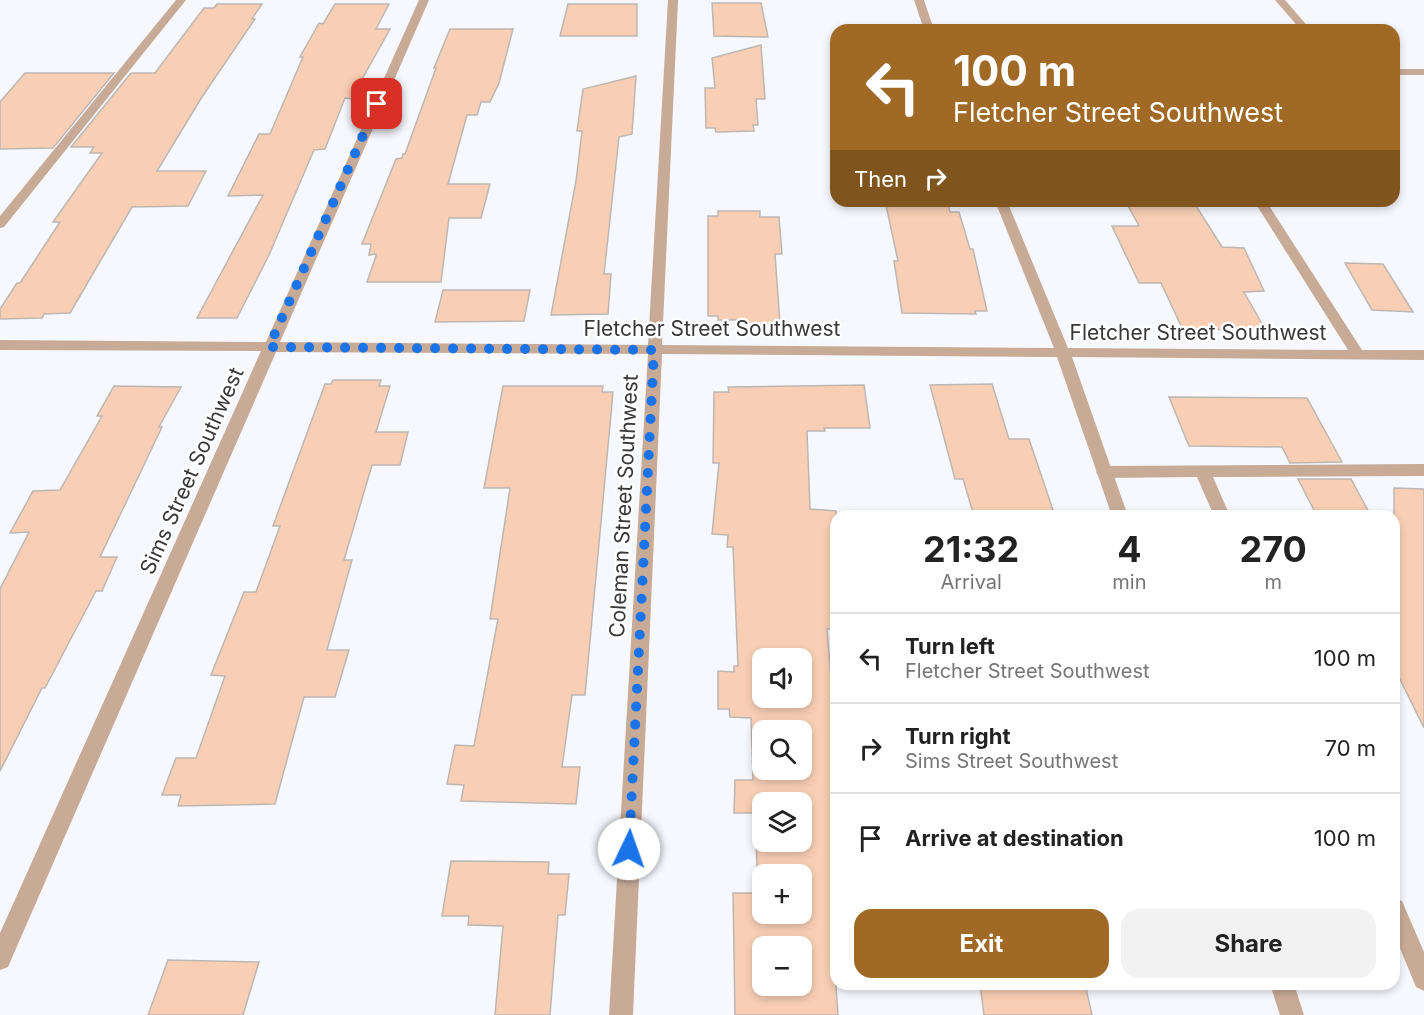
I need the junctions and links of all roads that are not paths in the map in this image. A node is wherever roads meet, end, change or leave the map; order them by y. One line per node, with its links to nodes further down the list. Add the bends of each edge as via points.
1 (181, 0): 12 (street)
2 (424, 0): 14 (street, Sims Street Southwest)
3 (673, 0): 15 (street, Coleman Street Southwest)
4 (919, 0): 6 (street)
5 (1280, 0): 7 (street)
6 (926, 24)
7 (1301, 24)
8 (1400, 72): 9 (street)
9 (1424, 72)
10 (1003, 207): 16 (street)
11 (1264, 207): 17 (street)
12 (0, 225)
13 (0, 345): 14 (street, Fletcher Street Southwest)
14 (269, 347): 15 (street, Fletcher Street Southwest); 25 (street, Sims Street Southwest)
15 (654, 350): 16 (street, Fletcher Street Southwest); 28 (street, Coleman Street Southwest)
16 (1063, 353): 17 (street, Fletcher Street Southwest); 21 (street)
17 (1358, 355): 18 (street, Fletcher Street Southwest)
18 (1424, 355)
19 (1424, 470): 20 (street)
20 (1202, 471): 21 (street); 23 (street)
21 (1104, 472): 22 (street)
22 (1118, 510)
23 (1219, 510)
24 (1400, 923): 26 (street)
25 (0, 959)
26 (1424, 979)
27 (1284, 990): 29 (street)
28 (621, 1015)
29 (1292, 1015)

